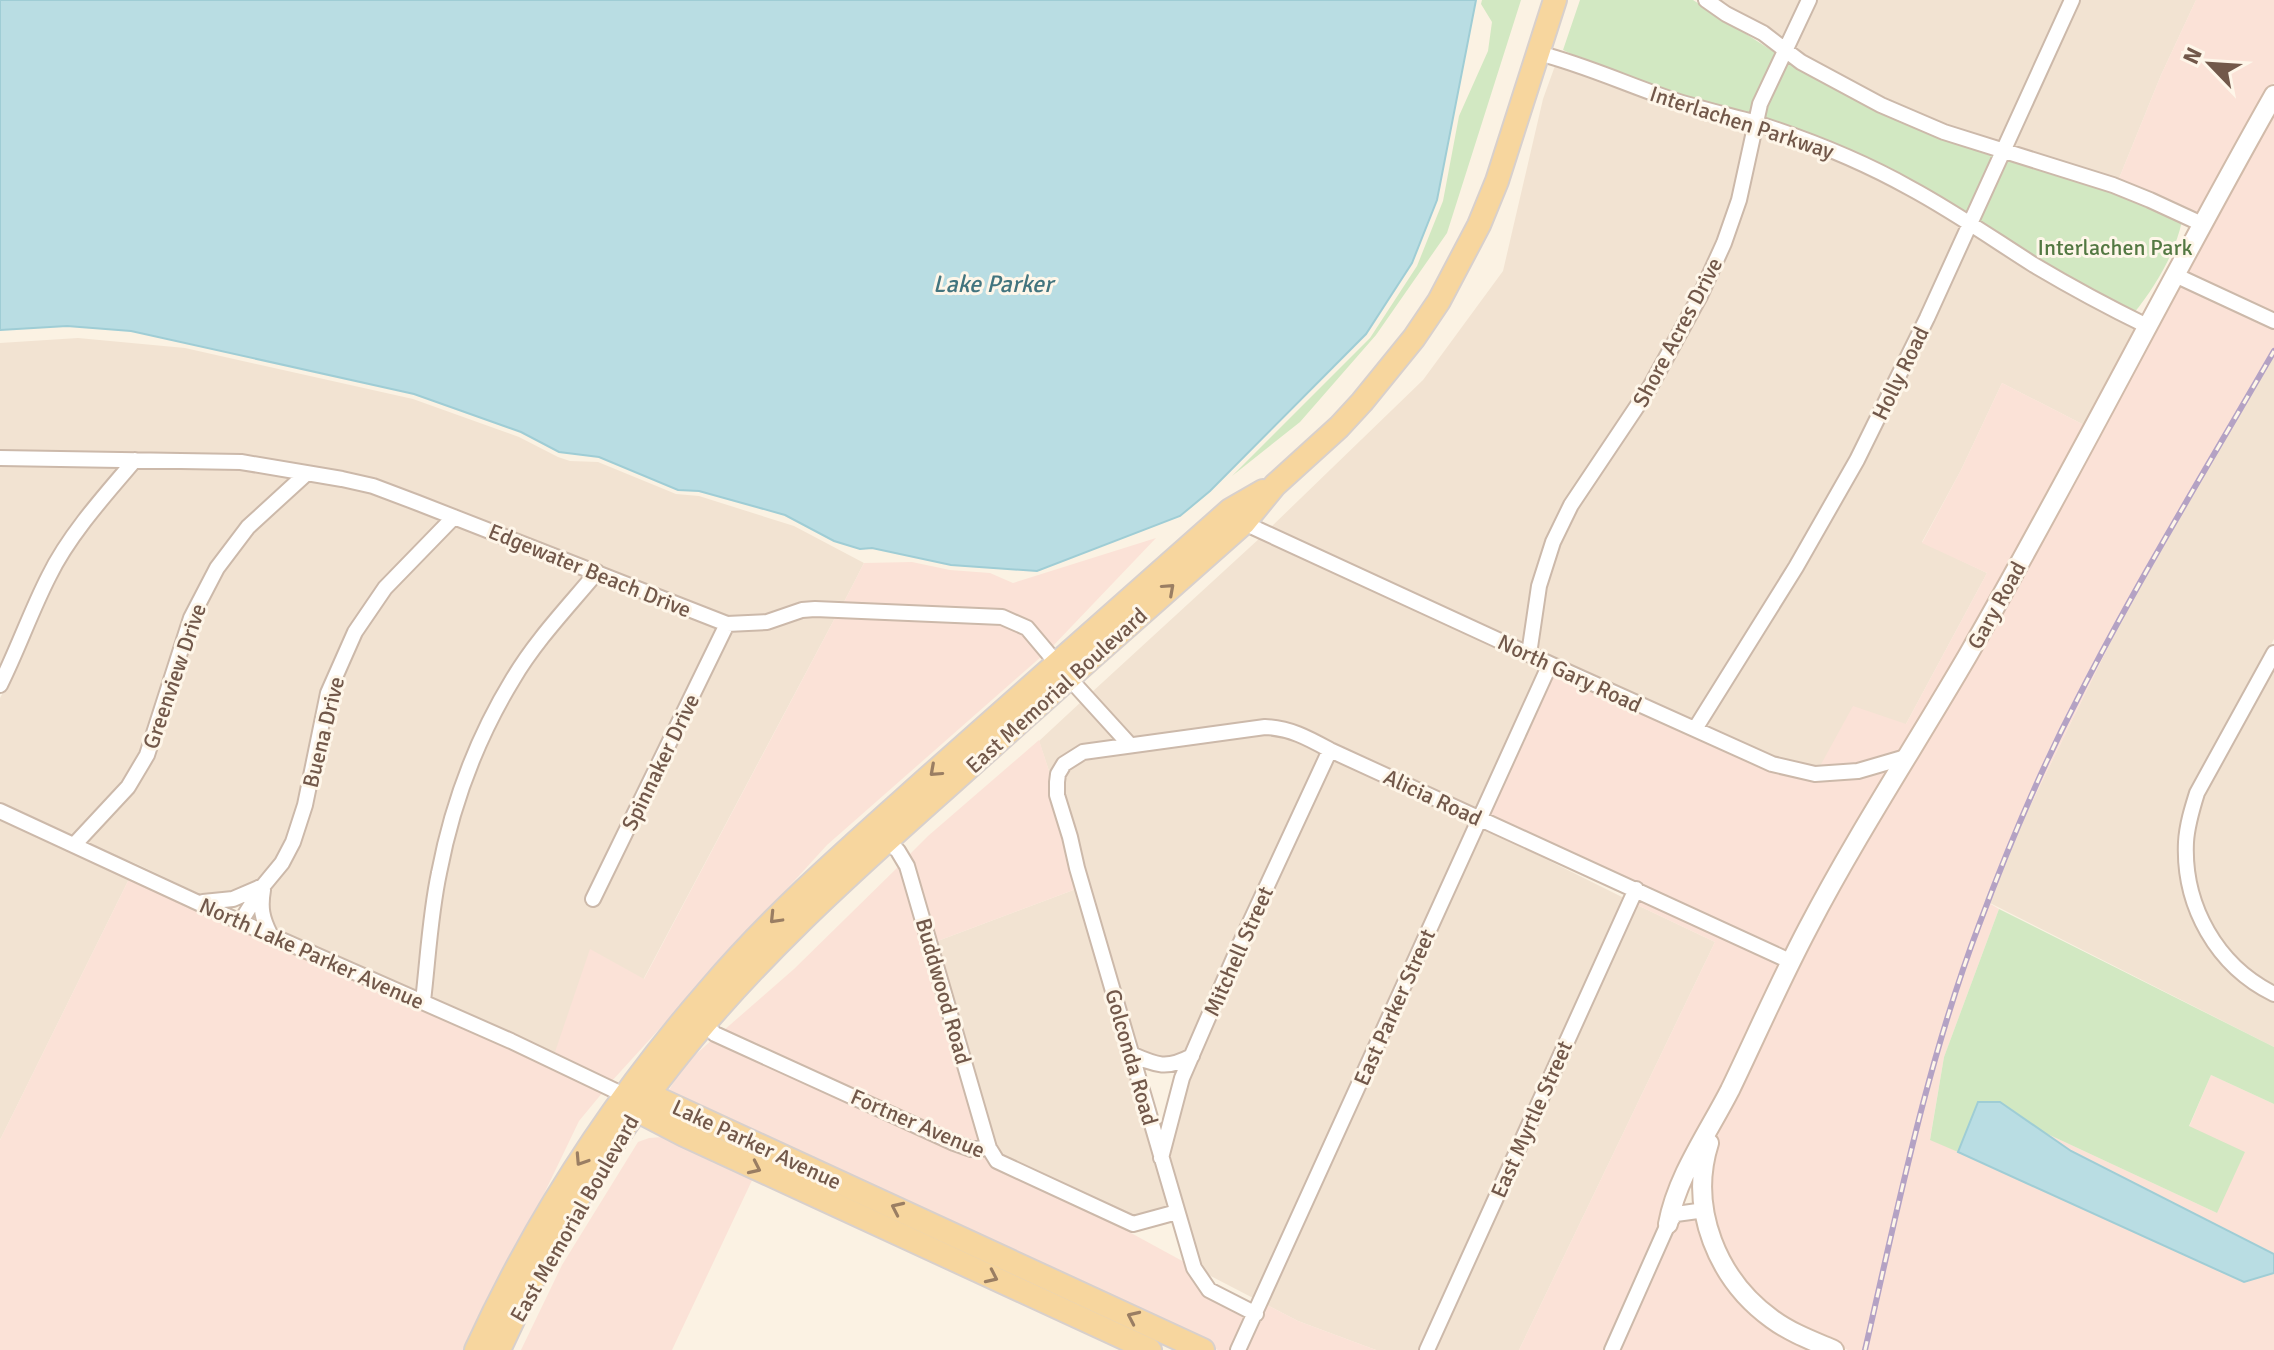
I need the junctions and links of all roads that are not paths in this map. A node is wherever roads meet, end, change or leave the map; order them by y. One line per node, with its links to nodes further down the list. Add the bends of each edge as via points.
1 (1555, 0): 6 (main road, East Memorial Boulevard)
2 (1706, 0): 5 (street)
3 (1809, 0): 5 (street, Shore Acres Drive)
4 (2072, 0): 9 (street, Holly Road)
5 (1785, 50): 8 (street, Shore Acres Drive); 9 (street, via 1881,105)
6 (1538, 53): 8 (street, Interlachen Parkway); 18 (main road, East Memorial Boulevard, via 1492,194 1439,301 1362,402)
7 (2274, 95): 11 (main road, Gary Road)
8 (1755, 123): 10 (street, Interlachen Parkway, via 1873,168); 24 (street, Shore Acres Drive, via 1739,200 1700,296 1553,542 1539,586)
9 (2002, 152): 10 (street, Holly Road); 11 (street, via 2113,185)
10 (1970, 222): 14 (street, Interlachen Parkway, via 2032,264); 28 (street, Holly Road, via 1898,379 1833,503)
11 (2202, 224): 12 (main road, Gary Road)
12 (2175, 275): 13 (street); 14 (main road, Gary Road)
13 (2274, 321)
14 (2147, 326): 31 (main road, Gary Road, via 1969,653)
15 (0, 458): 16 (street, Edgewater Beach Drive)
16 (135, 460): 17 (street, Edgewater Beach Drive, via 241,462); 27 (street, via 61,555)
17 (307, 473): 19 (street, Edgewater Beach Drive, via 373,486); 36 (street, Greenview Drive, via 248,527 217,568 191,618 147,755 128,787)
18 (1268, 489): 20 (main road, East Memorial Boulevard); 26 (main road, East Memorial Boulevard, via 1230,510)
19 (454, 517): 21 (street, Edgewater Beach Drive); 37 (street, Buena Drive, via 385,588 350,643 328,693 300,824 282,863)
20 (1244, 523): 24 (street, North Gary Road); 26 (main road, East Memorial Boulevard, one-way to 20)
21 (597, 572): 22 (street, Edgewater Beach Drive); 45 (street, via 514,678 460,791 438,876)
22 (727, 624): 26 (street, Edgewater Beach Drive, via 767,622 815,609 1002,617 1027,628); 39 (street, Spinnaker Drive)
23 (2274, 653): 44 (street, via 2197,793 2186,842 2198,916 2244,977)
24 (1529, 654): 25 (street, North Gary Road)
25 (1550, 664): 28 (street, North Gary Road); 34 (street, East Parker Street)
26 (1062, 671): 29 (street, Edgewater Beach Drive); 35 (main road, East Memorial Boulevard); 49 (main road, East Memorial Boulevard, one-way to 49, via 831,864 775,918 690,1011)
27 (0, 685)
28 (1695, 729): 31 (street, North Gary Road, via 1772,764 1815,774 1858,771)
29 (1130, 745): 30 (street, Alicia Road, via 1265,727 1296,732); 32 (street, Alicia Road, via 1083,752)
30 (1330, 750): 34 (street, Alicia Road); 48 (street, Mitchell Street)
31 (1906, 757): 43 (main road, Gary Road)
32 (1061, 769): 47 (street, Golconda Road, via 1057,795)
33 (0, 811): 36 (street, North Lake Parker Avenue)
34 (1480, 818): 38 (street, Alicia Road); 58 (street, East Parker Street)
35 (887, 840): 46 (main road, East Memorial Boulevard, via 783,938); 52 (street, Buddwood Road, via 907,866)
36 (74, 845): 40 (street, North Lake Parker Avenue)
37 (263, 886): 40 (street, via 233,899); 41 (street, Buena Drive); 42 (street, via 262,919)
38 (1636, 889): 43 (street, Alicia Road); 64 (street, East Myrtle Street)
39 (593, 899)
40 (196, 902): 41 (street, North Lake Parker Avenue)
41 (241, 921): 42 (street, North Lake Parker Avenue)
42 (270, 934): 45 (street, North Lake Parker Avenue)
43 (1792, 962): 50 (main road, Gary Road)
44 (2274, 994)
45 (423, 1001): 49 (street, North Lake Parker Avenue)
46 (704, 1024): 49 (main road, East Memorial Boulevard); 52 (street, Fortner Avenue, via 715,1034 954,1143)
47 (1131, 1054): 48 (street, via 1163,1066); 54 (street, Golconda Road)
48 (1192, 1056): 54 (street, Mitchell Street)
49 (636, 1100): 51 (main road, Lake Parker Avenue); 53 (main road, East Memorial Boulevard); 59 (main road, East Memorial Boulevard, one-way to 59, via 545,1217); 62 (main road, Lake Parker Avenue, one-way to 49)
50 (1718, 1114): 55 (main road, via 1704,1159); 57 (main road)
51 (684, 1135): 53 (main road, via 647,1132); 61 (main road, Lake Parker Avenue, one-way to 61)
52 (989, 1148): 56 (street, Fortner Avenue, via 1008,1167 1127,1222)
53 (607, 1154): 60 (main road, East Memorial Boulevard)
54 (1161, 1158): 56 (street, Golconda Road)
55 (1705, 1210): 57 (street, via 1676,1214); 66 (main road, via 1715,1251 1742,1293 1781,1325)
56 (1177, 1212): 58 (street, Golconda Road, via 1200,1280)
57 (1668, 1224): 65 (street)
58 (1256, 1314): 63 (street, East Parker Street)
59 (476, 1350)
60 (499, 1350)
61 (1150, 1350)
62 (1203, 1350)
63 (1238, 1350)
64 (1427, 1350)
65 (1612, 1350)
66 (1834, 1350)

